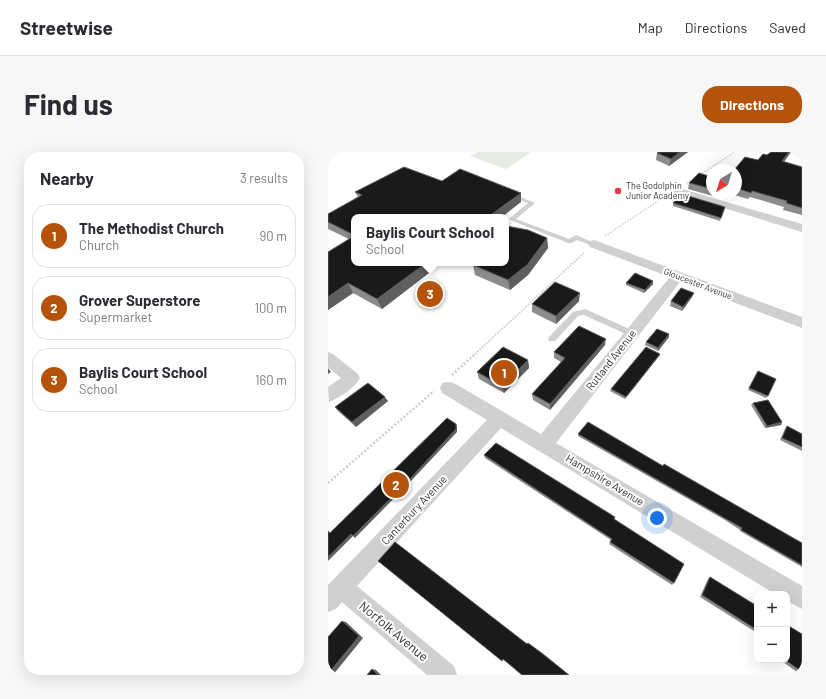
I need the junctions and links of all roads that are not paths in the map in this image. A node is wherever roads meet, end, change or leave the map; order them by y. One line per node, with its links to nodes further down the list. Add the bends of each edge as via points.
1 (679, 189): 3 (street)
2 (506, 194): 4 (lane, via 532,203 512,219 570,242 576,237)
3 (802, 228)
4 (594, 244): 5 (street, Gloucester Avenue)
5 (678, 276): 6 (street, Gloucester Avenue); 7 (street, Rutland Avenue)
6 (802, 323)
7 (631, 333): 8 (lane, via 581,312); 13 (street, Rutland Avenue)
8 (552, 339)
9 (328, 358): 11 (street, via 352,378)
10 (444, 386): 12 (street, Hampshire Avenue)
11 (329, 394)
12 (500, 418): 13 (street, Hampshire Avenue); 14 (street, Canterbury Avenue)
13 (544, 444): 15 (street, Hampshire Avenue)
14 (335, 594): 16 (street, Norfolk Avenue)
15 (802, 598)
16 (445, 675)

